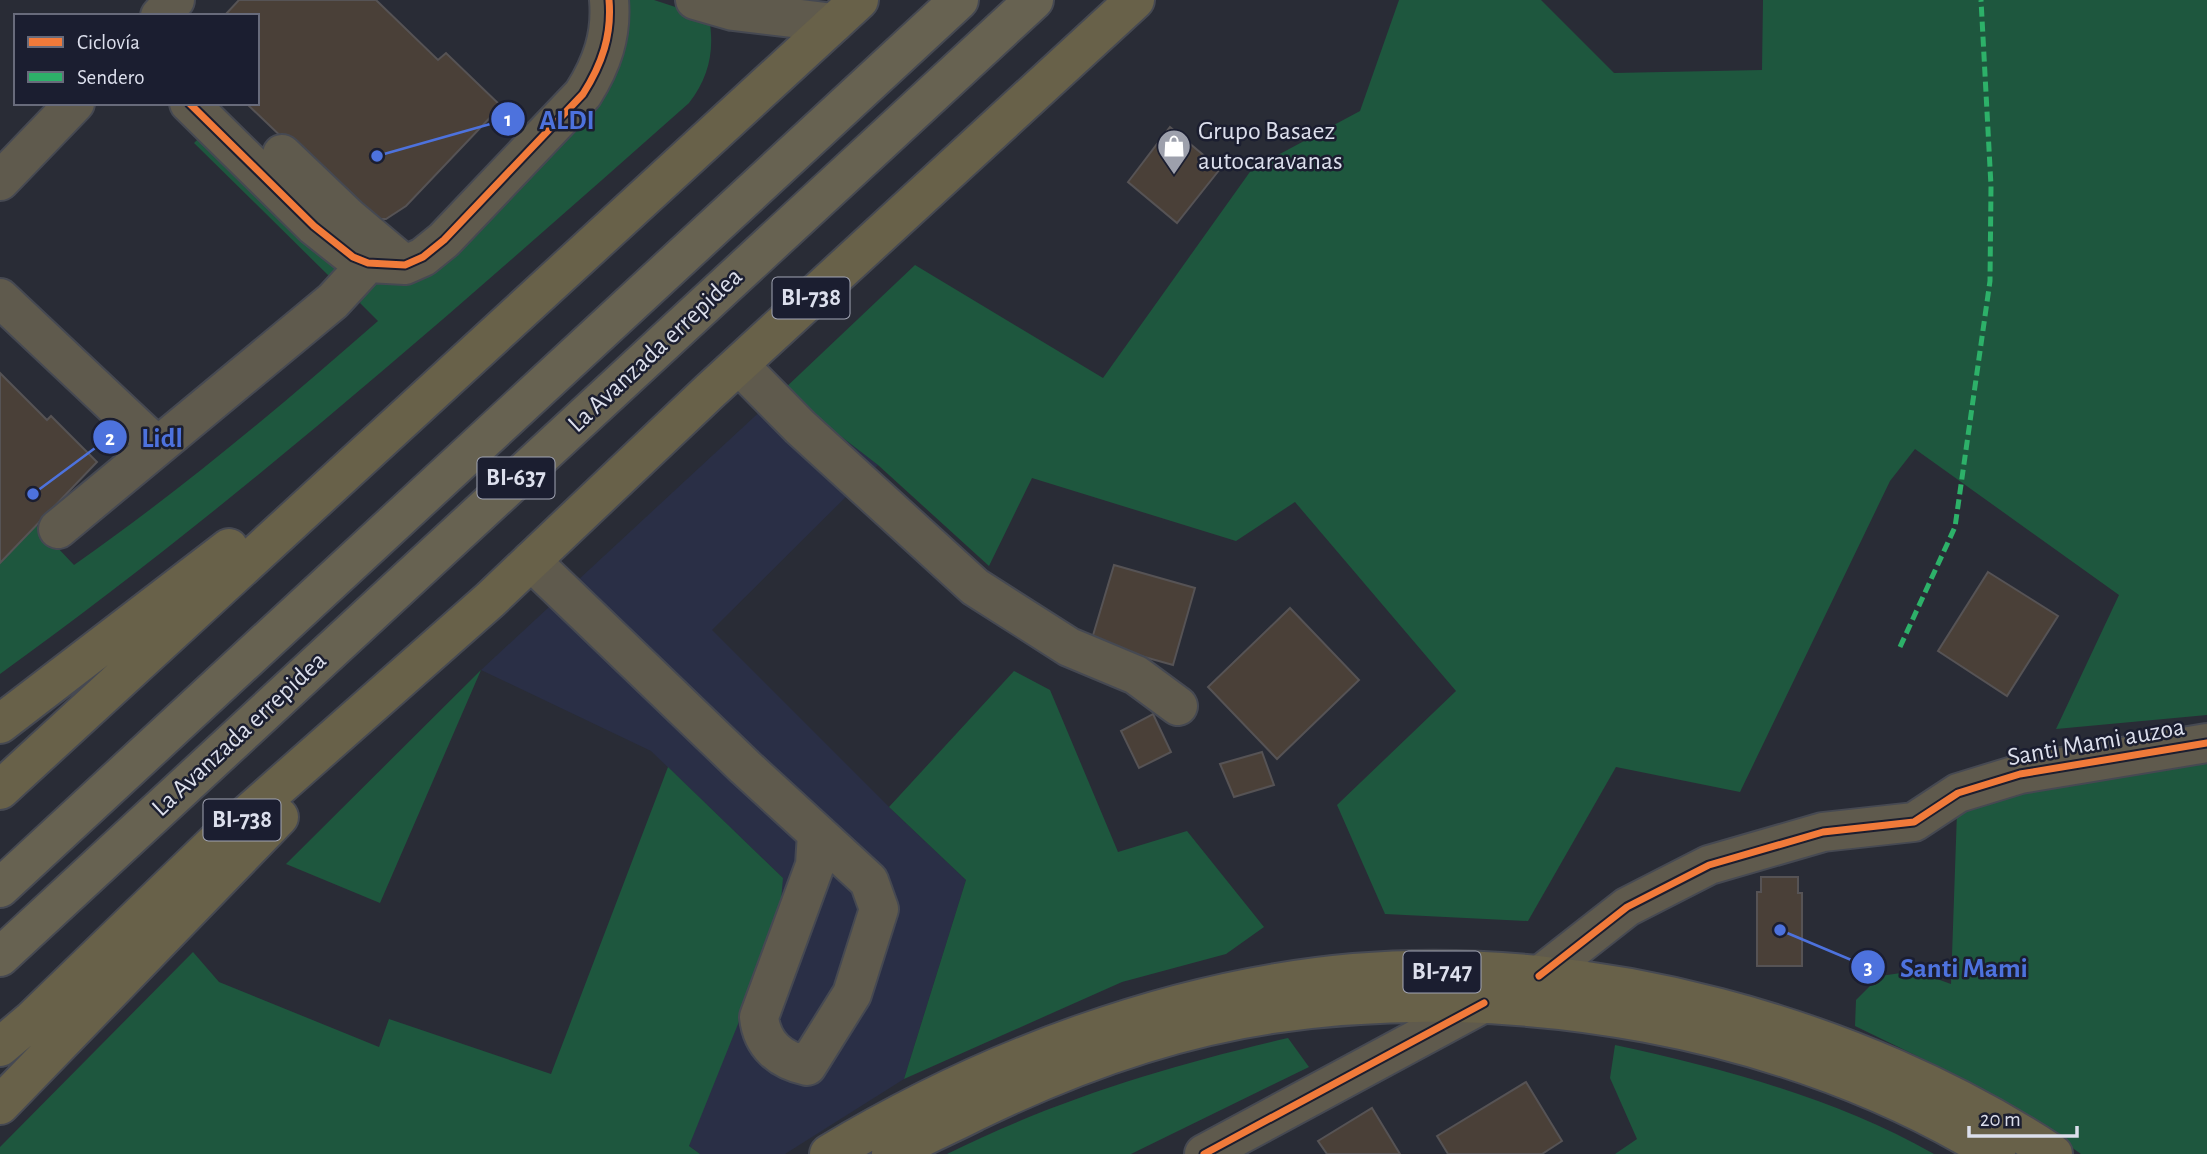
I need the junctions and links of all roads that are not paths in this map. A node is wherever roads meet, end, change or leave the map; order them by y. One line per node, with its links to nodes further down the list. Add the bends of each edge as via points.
1 (609, 0): 11 (street, via 611,20 605,51 583,94 444,240 423,257)
2 (695, 0): 6 (street, via 746,13)
3 (959, 0): 24 (highway, La Avanzada errepidea / BI-637)
4 (1034, 0): 25 (highway, La Avanzada errepidea / BI-637)
5 (1135, 0): 13 (main road, BI-738)
6 (846, 11): 15 (main road)
7 (73, 105): 10 (street)
8 (191, 105): 11 (street, via 334,243)
9 (282, 154): 11 (street, via 348,218)
10 (0, 181)
11 (386, 264): 14 (street, via 333,301)
12 (0, 298): 14 (street)
13 (739, 365): 17 (main road, BI-738); 19 (street, via 975,587 1069,647 1136,675)
14 (157, 446): 16 (street)
15 (300, 513): 20 (main road, via 236,542); 22 (main road)
16 (58, 529)
17 (531, 561): 18 (main road, BI-738); 23 (street)
18 (490, 600): 28 (main road, BI-738, via 215,843); 29 (main road)
19 (1178, 706)
20 (0, 724)
21 (2207, 743): 26 (street, Santi Mami auzoa, via 2020,774 1958,793 1914,822 1823,832 1709,865 1626,907)
22 (0, 790)
23 (817, 833): 23 (street, via 869,881 879,909 852,994 807,1066 788,1061 761,1036 760,1017 815,865)
24 (0, 888)
25 (0, 957)
26 (1539, 976): 30 (main road, BI-747, via 1481,971 1355,973 1259,987 1137,1016 1021,1056 879,1124); 34 (main road, BI-747, via 1654,994 1783,1025 1890,1066 1999,1118)
27 (1484, 1003): 31 (main road, BI-747, via 1354,1006 1271,1014 1160,1040 1022,1089); 32 (street); 33 (main road, BI-747, via 1550,1007 1765,1052 1859,1085)
28 (0, 1046)
29 (0, 1105)
30 (829, 1154)
31 (891, 1154)
32 (1204, 1154)
33 (1996, 1154)
34 (2053, 1154)

